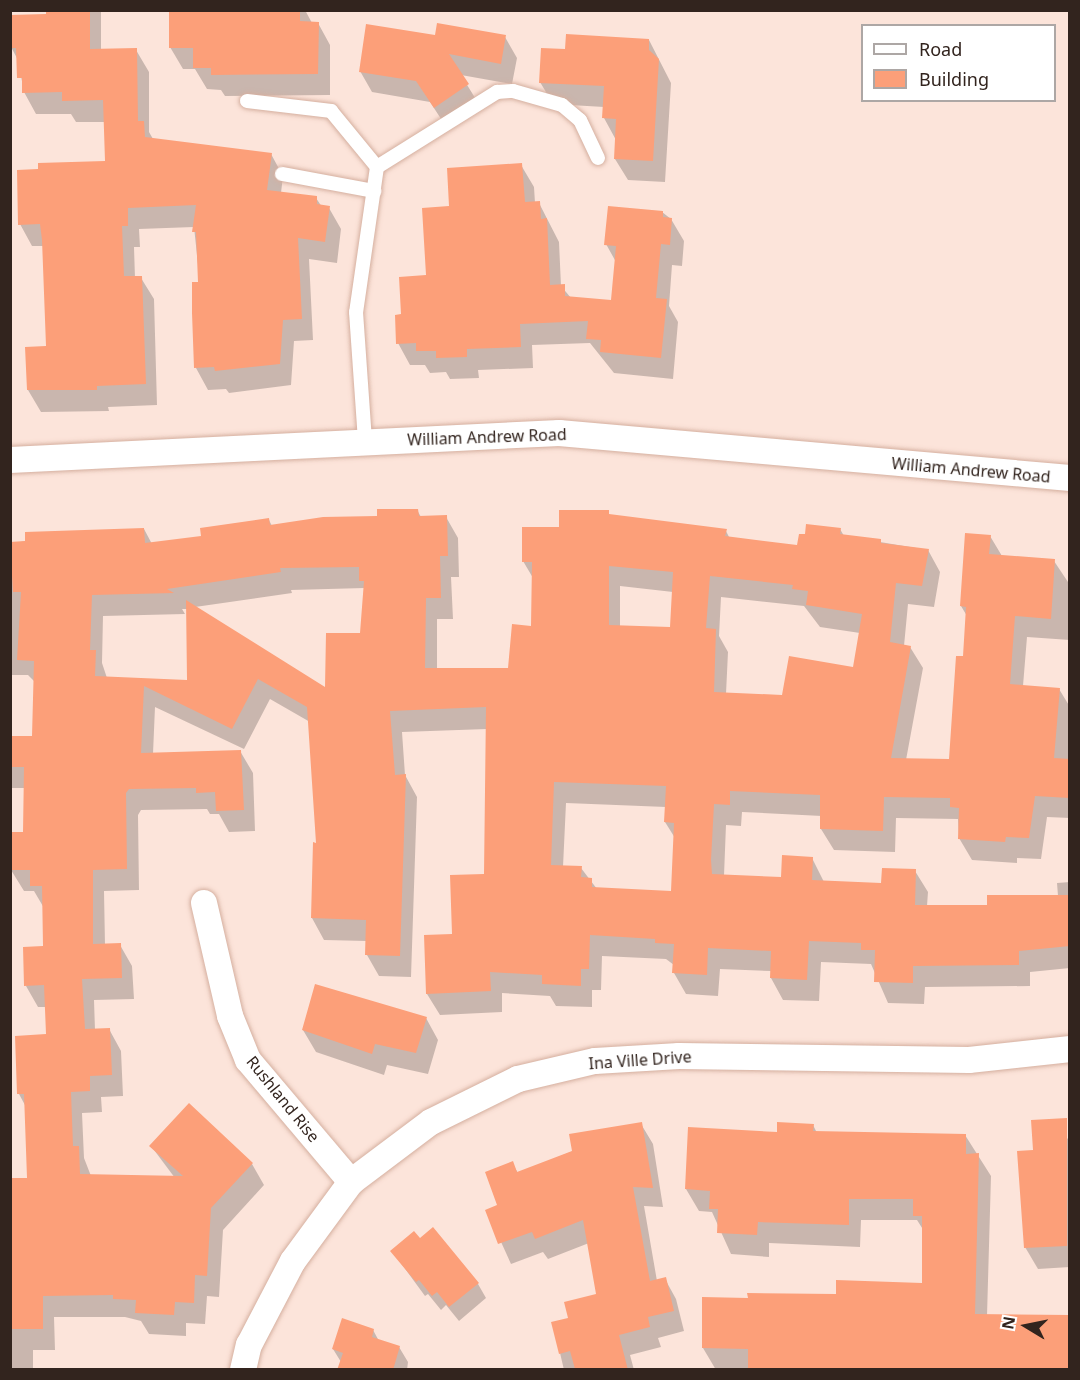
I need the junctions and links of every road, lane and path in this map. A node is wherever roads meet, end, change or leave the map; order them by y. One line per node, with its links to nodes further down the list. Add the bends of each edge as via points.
1 (247, 101): 3 (lane, via 331,111)
2 (598, 158): 3 (lane, via 580,120 562,105 513,91 497,92)
3 (377, 167): 5 (lane)
4 (282, 174): 5 (lane)
5 (374, 190): 6 (lane, via 356,312)
6 (365, 442): 7 (street, William Andrew Road); 8 (street, William Andrew Road, via 559,433)
7 (10, 460)
8 (1070, 478)
9 (204, 903): 11 (street, Rushland Rise, via 230,1016 248,1060)
10 (1070, 1049): 11 (street, Ina Ville Drive, via 969,1060 679,1056 595,1061 518,1079 441,1117)
11 (351, 1182): 12 (street, Ina Ville Drive, via 293,1261 249,1345)
12 (243, 1370)

